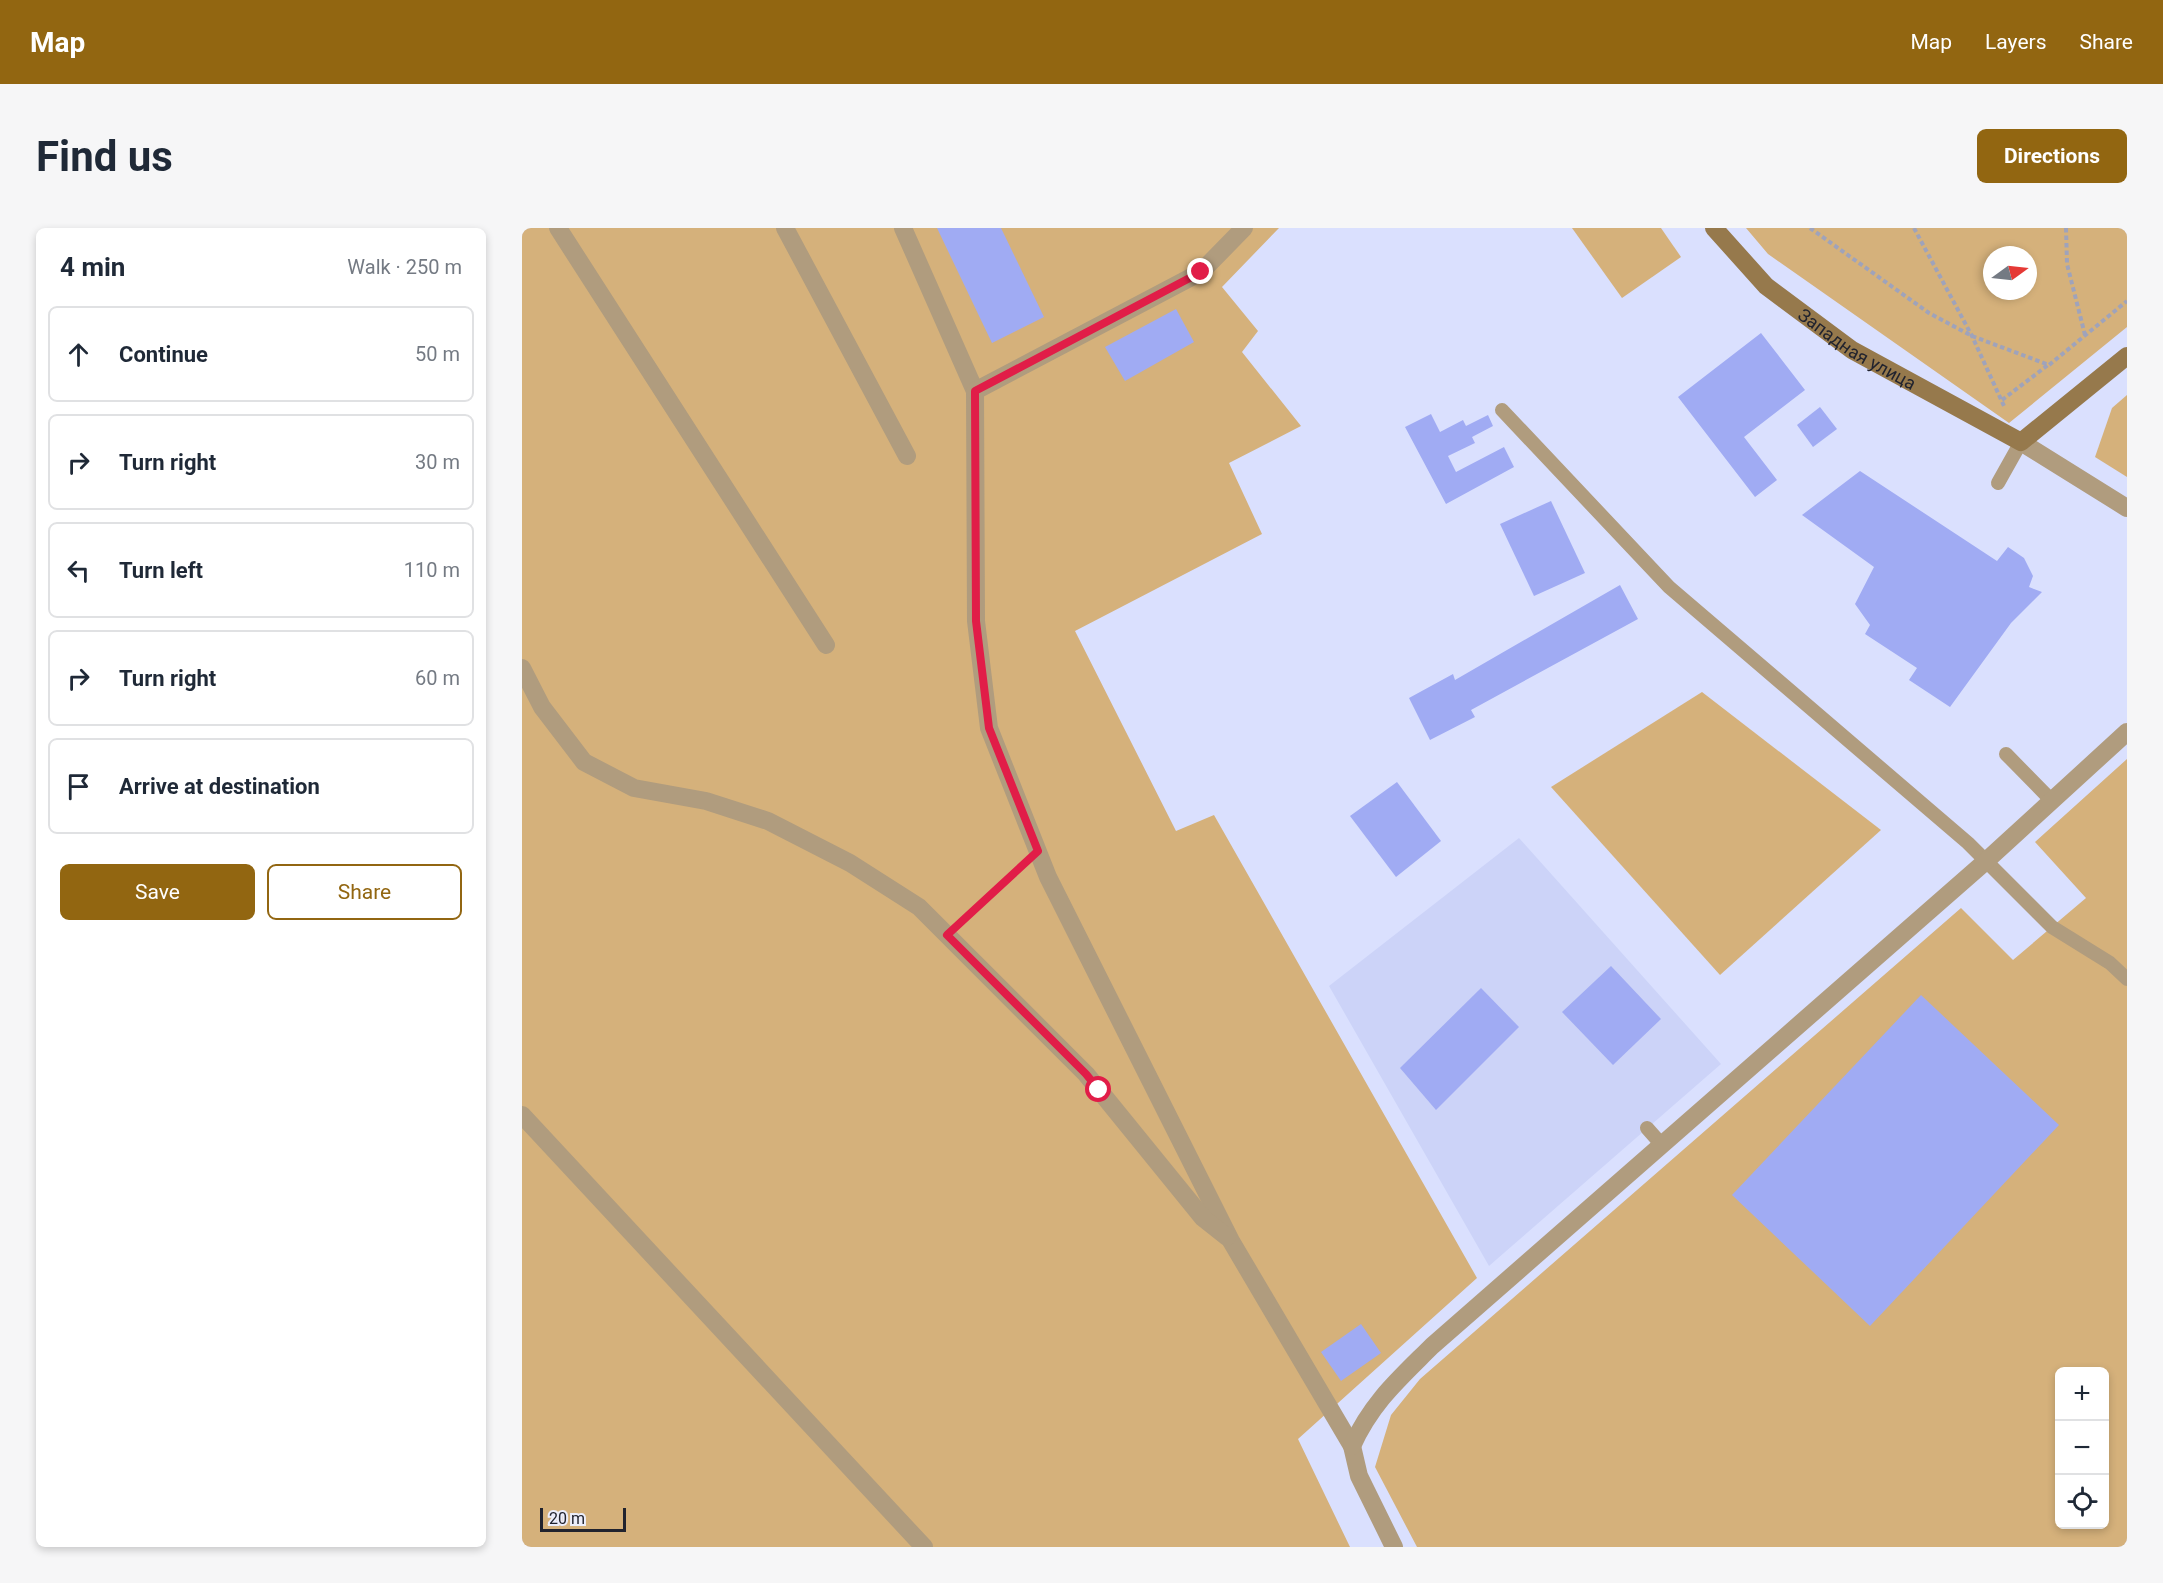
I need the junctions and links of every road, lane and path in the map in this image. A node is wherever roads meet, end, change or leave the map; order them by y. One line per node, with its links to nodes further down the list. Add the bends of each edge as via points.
1 (558, 228): 21 (street)
2 (785, 228): 18 (street)
3 (903, 228): 14 (street)
4 (1244, 228): 14 (street, via 1201,272)
5 (1713, 228): 17 (street, Западная улица, via 1766,286 1851,350)
6 (1810, 228): 11 (path, via 1929,313)
7 (1914, 228): 11 (path)
8 (2066, 228): 10 (path, via 2067,264)
9 (2127, 301): 10 (path)
10 (2085, 335): 13 (path)
11 (1972, 336): 13 (path); 15 (path)
12 (2127, 356): 17 (street)
13 (2049, 365): 15 (path)
14 (975, 391): 26 (street, via 976,621 989,728)
15 (2002, 400): 17 (path)
16 (1502, 410): 27 (lane, via 1669,587)
17 (2021, 442): 19 (lane); 20 (street)
18 (907, 456)
19 (1998, 483)
20 (2127, 508)
21 (826, 645)
22 (522, 668): 28 (street, via 542,707 584,762 634,788 706,801 768,821 850,863 919,907)
23 (2127, 732): 25 (street)
24 (2006, 754): 25 (lane)
25 (2052, 801): 27 (street)
26 (1038, 851): 28 (path); 33 (street)
27 (1986, 861): 29 (lane, via 2052,927 2110,963); 32 (street)
28 (947, 935): 33 (street, via 1086,1074 1203,1218)
29 (2127, 979)
30 (522, 1115): 35 (street)
31 (1647, 1128): 32 (lane)
32 (1662, 1145): 34 (street, via 1432,1346 1380,1398)
33 (1231, 1241): 34 (street)
34 (1352, 1446): 36 (street, via 1359,1476)
35 (924, 1547)
36 (1394, 1547)

